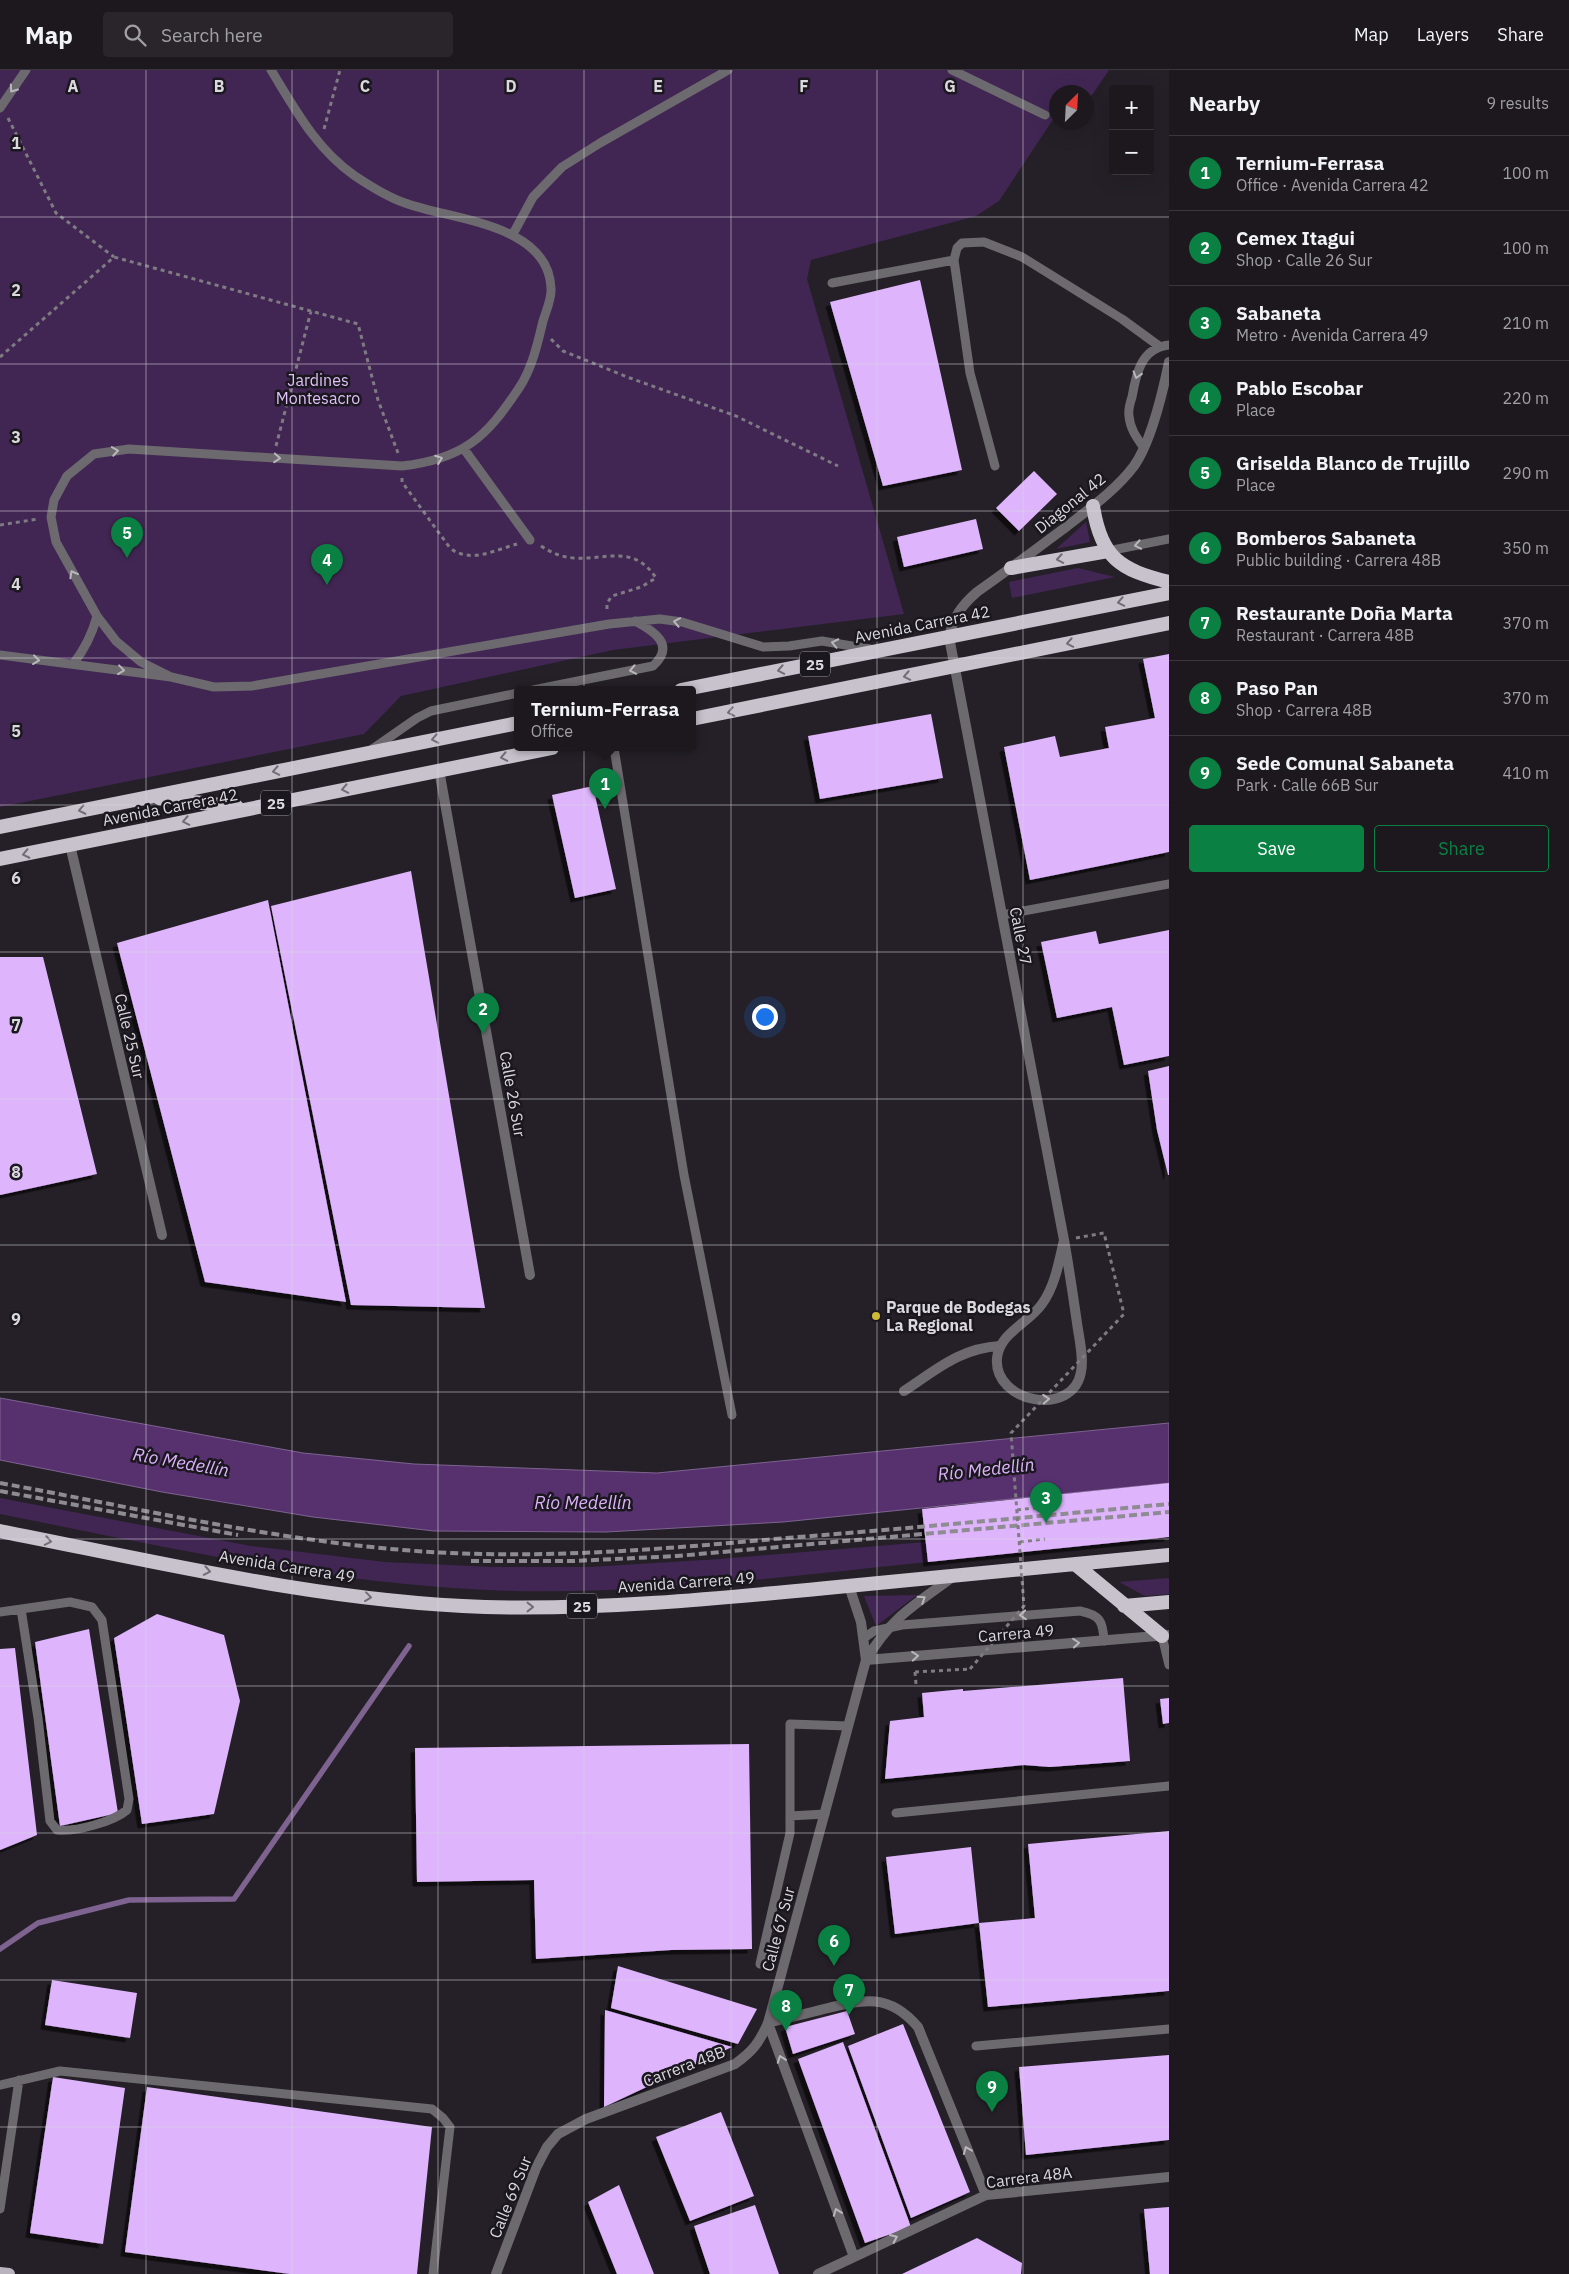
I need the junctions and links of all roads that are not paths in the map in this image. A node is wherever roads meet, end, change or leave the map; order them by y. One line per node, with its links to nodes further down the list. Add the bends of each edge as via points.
1 (26, 70): 5 (lane, one-way to 5)
2 (271, 70): 7 (lane, via 308,130 326,152 354,175 404,203)
3 (728, 70): 7 (lane, via 562,167 534,197)
4 (952, 70): 6 (lane)
5 (1, 106)
6 (1045, 115)
7 (513, 234): 14 (lane, via 533,248 546,267 552,288 524,380 500,418)
8 (954, 260): 9 (lane); 11 (lane, via 962,243 984,242 1001,248 1022,257 1122,319); 15 (lane, via 970,373)
9 (832, 283)
10 (1169, 345): 11 (lane)
11 (1159, 346): 13 (lane, one-way to 13, via 1148,352 1140,363 1128,415 1133,432)
12 (1169, 362): 13 (street, Diagonal 42)
13 (1144, 448): 16 (street, Diagonal 42, via 1121,481)
14 (464, 449): 18 (lane); 23 (lane, one-way to 14, via 56,542 51,517 54,500 67,476 94,454 129,448 402,466 431,462)
15 (995, 466)
16 (1093, 506): 19 (highway, via 1096,528); 20 (street, Diagonal 42)
17 (1169, 539): 19 (lane, one-way to 19)
18 (530, 540)
19 (1108, 551): 20 (highway, one-way to 20); 21 (highway, via 1136,573)
20 (1011, 568): 26 (street, Diagonal 42, via 964,604 952,622)
21 (1169, 582)
22 (1169, 593): 26 (highway, Avenida Carrera 42 / 25, one-way to 26)
23 (97, 616): 29 (lane, via 84,650); 31 (lane, via 116,641 141,662)
24 (634, 621): 27 (lane, one-way to 24, via 822,641 763,647 682,622 660,619); 31 (lane, via 252,686 214,687); 32 (lane, one-way to 32, via 660,637 663,647 661,659 653,666)
25 (1169, 623): 30 (highway, 25, one-way to 30)
26 (949, 637): 27 (highway, Avenida Carrera 42 / 25); 30 (street, Calle 27)
27 (883, 650): 33 (highway, Avenida Carrera 42 / 25, one-way to 33)
28 (0, 655): 29 (lane, one-way to 29)
29 (72, 664): 31 (lane, one-way to 31)
30 (955, 666): 35 (highway, 25, one-way to 35); 47 (street, Calle 27)
31 (171, 677)
32 (553, 686)
33 (696, 687)
34 (514, 694): 39 (lane, via 431,711)
35 (696, 718)
36 (514, 724): 39 (highway, Avenida Carrera 42 / 25, one-way to 39)
37 (537, 751): 40 (highway, Avenida Carrera 42 / 25, one-way to 40)
38 (614, 751): 53 (lane, via 684,1175)
39 (367, 753): 41 (highway, Avenida Carrera 42 / 25, one-way to 41)
40 (439, 770): 42 (highway, Avenida Carrera 42 / 25, one-way to 42); 50 (street, Calle 26 Sur)
41 (147, 797): 42 (highway); 43 (highway, Avenida Carrera 42 / 25, one-way to 43)
42 (250, 808): 44 (highway, Avenida Carrera 42 / 25, one-way to 44)
43 (0, 827)
44 (70, 845): 45 (highway, Avenida Carrera 42 / 25, one-way to 45); 48 (street, Calle 25 Sur)
45 (0, 859)
46 (1169, 884): 47 (lane)
47 (1002, 915): 49 (street, Calle 27)
48 (162, 1235)
49 (1064, 1240): 51 (street, Calle 27, via 1051,1290 1041,1306 1009,1333); 51 (street, Calle 27, one-way to 49, via 998,1372 1008,1387 1027,1398 1063,1397 1076,1386 1081,1372 1080,1345)
50 (530, 1275)
51 (1000, 1346): 52 (street, via 958,1355)
52 (904, 1391)
53 (732, 1415)
54 (0, 1531): 58 (highway, Avenida Carrera 49 / 25, one-way to 58, via 297,1588 473,1606 623,1605)
55 (1169, 1555): 56 (highway, Avenida Carrera 49 / 25)
56 (1075, 1564): 57 (highway, Avenida Carrera 49 / 25); 60 (highway)
57 (955, 1575): 58 (highway, Avenida Carrera 49 / 25); 63 (street, Calle 67 Sur, one-way to 57)
58 (849, 1586): 65 (street, Calle 67 Sur)
59 (1169, 1602): 60 (highway)
60 (1124, 1606): 64 (highway)
61 (21, 1609): 61 (lane, via 50,1821 57,1830 68,1831 119,1817 127,1810 129,1799 102,1620 92,1607 70,1602); 62 (lane)
62 (0, 1612)
63 (888, 1627): 65 (lane); 66 (lane, one-way to 63, via 1103,1625 1093,1614 1080,1611); 67 (street, Calle 67 Sur)
64 (1166, 1636): 66 (street, Carrera 49); 68 (lane)
65 (864, 1638): 67 (street, Calle 67 Sur)
66 (1104, 1641): 67 (street, Carrera 49, one-way to 66)
67 (866, 1660): 69 (street, Calle 67 Sur)
68 (1169, 1665)
69 (848, 1726): 72 (street, Calle 67 Sur); 73 (lane, via 790,1724)
70 (1169, 1786): 71 (lane)
71 (896, 1813)
72 (824, 1814): 73 (lane); 75 (street, Calle 67 Sur)
73 (790, 1816): 74 (lane, via 790,1833)
74 (760, 1964)
75 (768, 2023): 80 (street, Carrera 48B, via 760,2041 735,2064 586,2119); 82 (street, one-way to 75, via 918,2028 906,2014 894,2007 860,2000); 84 (street, one-way to 75)
76 (1169, 2029): 77 (lane)
77 (976, 2046)
78 (19, 2080): 79 (lane); 83 (lane); 87 (lane, via 60,2071 432,2109 450,2127)
79 (0, 2085)
80 (558, 2134): 88 (street, Calle 69 Sur, via 536,2168)
81 (1169, 2177): 82 (street, Carrera 48A)
82 (986, 2195): 84 (street, Carrera 48A, one-way to 82)
83 (0, 2209)
84 (854, 2257): 89 (street, Carrera 48A)
85 (0, 2273): 86 (main road)
86 (9, 2274)
87 (433, 2274)
88 (496, 2274)
89 (818, 2274)

